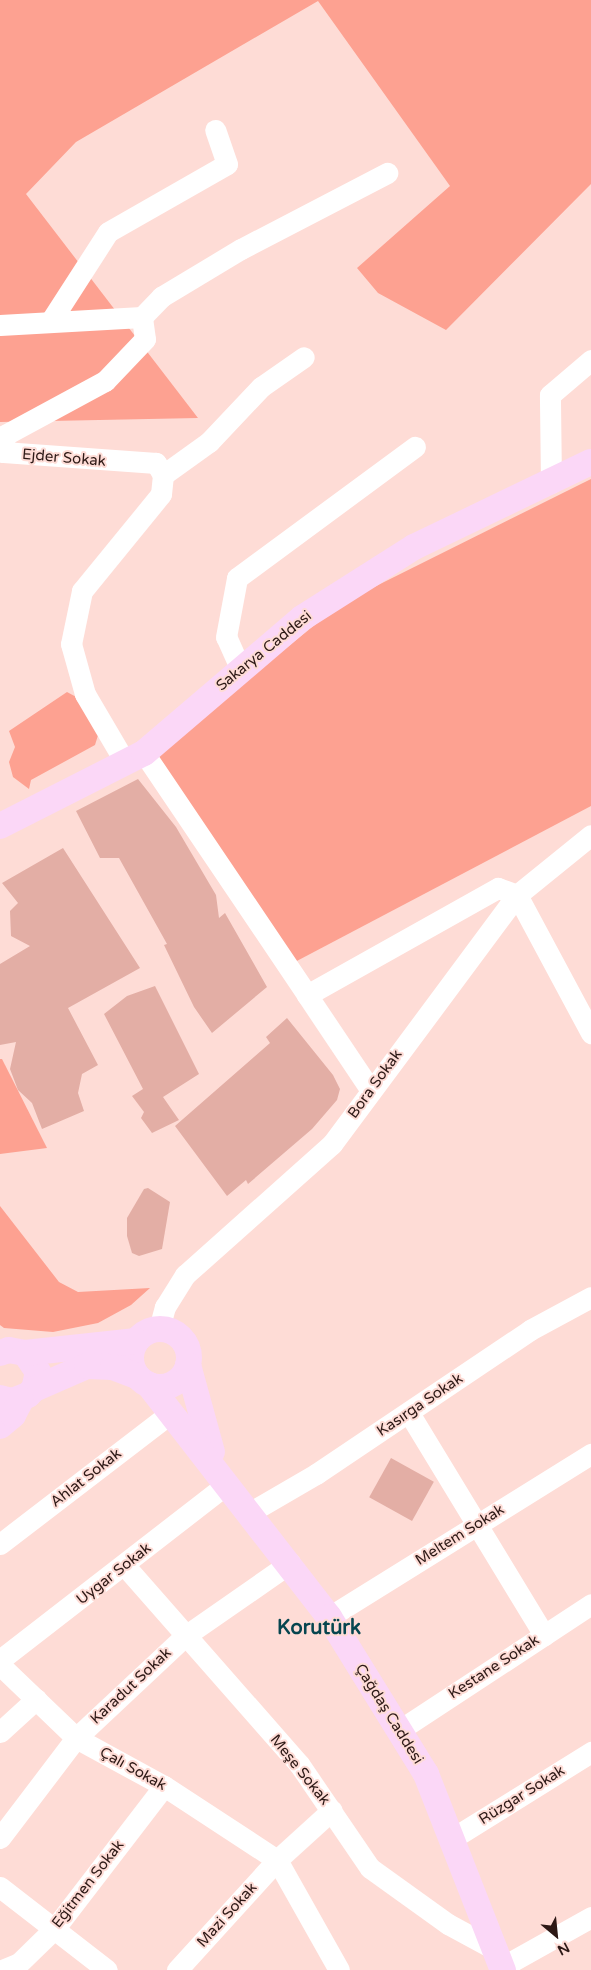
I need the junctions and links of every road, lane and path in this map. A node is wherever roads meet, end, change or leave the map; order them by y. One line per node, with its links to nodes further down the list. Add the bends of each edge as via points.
1 (215, 130): 4 (street, via 227,164 108,232)
2 (387, 173): 3 (street, via 241,250 161,298)
3 (142, 317): 4 (street); 10 (street, Ejder Sokak, via 145,339 105,381 5,435 4,452 156,463)
4 (52, 319): 5 (street)
5 (0, 325)
6 (304, 357): 10 (street, via 261,387 209,442)
7 (591, 360): 11 (street, via 550,395)
8 (415, 447): 12 (street, via 237,578 226,637)
9 (591, 462): 11 (main road, Sakarya Caddesi)
10 (163, 475): 13 (street, via 161,494 82,591 71,644 85,694)
11 (551, 483): 12 (main road, Sakarya Caddesi, via 414,547 302,618)
12 (241, 670): 13 (main road, Sakarya Caddesi)
13 (134, 757): 14 (main road, Sakarya Caddesi); 17 (street)
14 (0, 826)
15 (591, 835): 16 (street, Bora Sokak)
16 (516, 895): 17 (street, via 498,888); 18 (street); 19 (street, Bora Sokak)
17 (307, 995): 19 (street)
18 (591, 1033)
19 (370, 1089): 21 (street, Bora Sokak, via 332,1144 185,1275 165,1307)
20 (591, 1297): 28 (street, Kasırga Sokak, via 530,1330)
21 (159, 1329): 22 (main road); 24 (main road, via 182,1339)
22 (136, 1341): 23 (main road); 25 (main road, via 130,1358)
23 (8, 1350): 26 (main road, via 38,1372)
24 (188, 1365): 25 (main road, via 177,1381 159,1387); 31 (main road, Çağdaş Caddesi, via 198,1412)
25 (143, 1380): 26 (main road, via 113,1368 87,1366); 27 (main road, Çağdaş Caddesi)
26 (18, 1395): 29 (main road, via 13,1415)
27 (172, 1412): 31 (main road, Çağdaş Caddesi); 34 (street, Ahlat Sokak)
28 (409, 1413): 32 (street, Kasırga Sokak); 33 (street)
29 (0, 1426)
30 (591, 1454): 33 (street, Meltem Sokak)
31 (226, 1485): 32 (main road, Çağdaş Caddesi); 36 (street, Uygar Sokak)
32 (249, 1513): 35 (main road, Çağdaş Caddesi)
33 (474, 1526): 38 (street, Meltem Sokak); 39 (street)
34 (0, 1544)
35 (290, 1563): 38 (main road, Çağdaş Caddesi); 40 (street, Karadut Sokak)
36 (125, 1566): 40 (street, Meşe Sokak); 41 (street, Uygar Sokak)
37 (591, 1604): 39 (street, Kestane Sokak)
38 (328, 1617): 44 (main road, Çağdaş Caddesi)
39 (544, 1635): 44 (street, Kestane Sokak)
40 (184, 1636): 46 (street, Karadut Sokak); 49 (street, Meşe Sokak, via 299,1764)
41 (0, 1660)
42 (0, 1665): 43 (street, Çalı Sokak)
43 (36, 1699): 45 (street); 46 (street, Çalı Sokak)
44 (398, 1730): 51 (main road, Çağdaş Caddesi, via 426,1774)
45 (0, 1732)
46 (76, 1738): 48 (street, Çalı Sokak); 50 (street, Karadut Sokak)
47 (591, 1752): 51 (street, Rüzgar Sokak)
48 (164, 1786): 52 (street, Çalı Sokak); 55 (street, Eğitmen Sokak)
49 (332, 1810): 52 (street, Mazi Sokak); 56 (street, Meşe Sokak, via 370,1868)
50 (0, 1838)
51 (453, 1838): 56 (main road, Çağdaş Caddesi)
52 (277, 1860): 58 (street, Mazi Sokak); 60 (street)
53 (0, 1886): 55 (street)
54 (591, 1917): 56 (street)
55 (56, 1928): 57 (street, Eğitmen Sokak); 59 (street)
56 (500, 1962)
57 (12, 1968)
58 (179, 1969)
59 (107, 1970)
60 (339, 1970)

